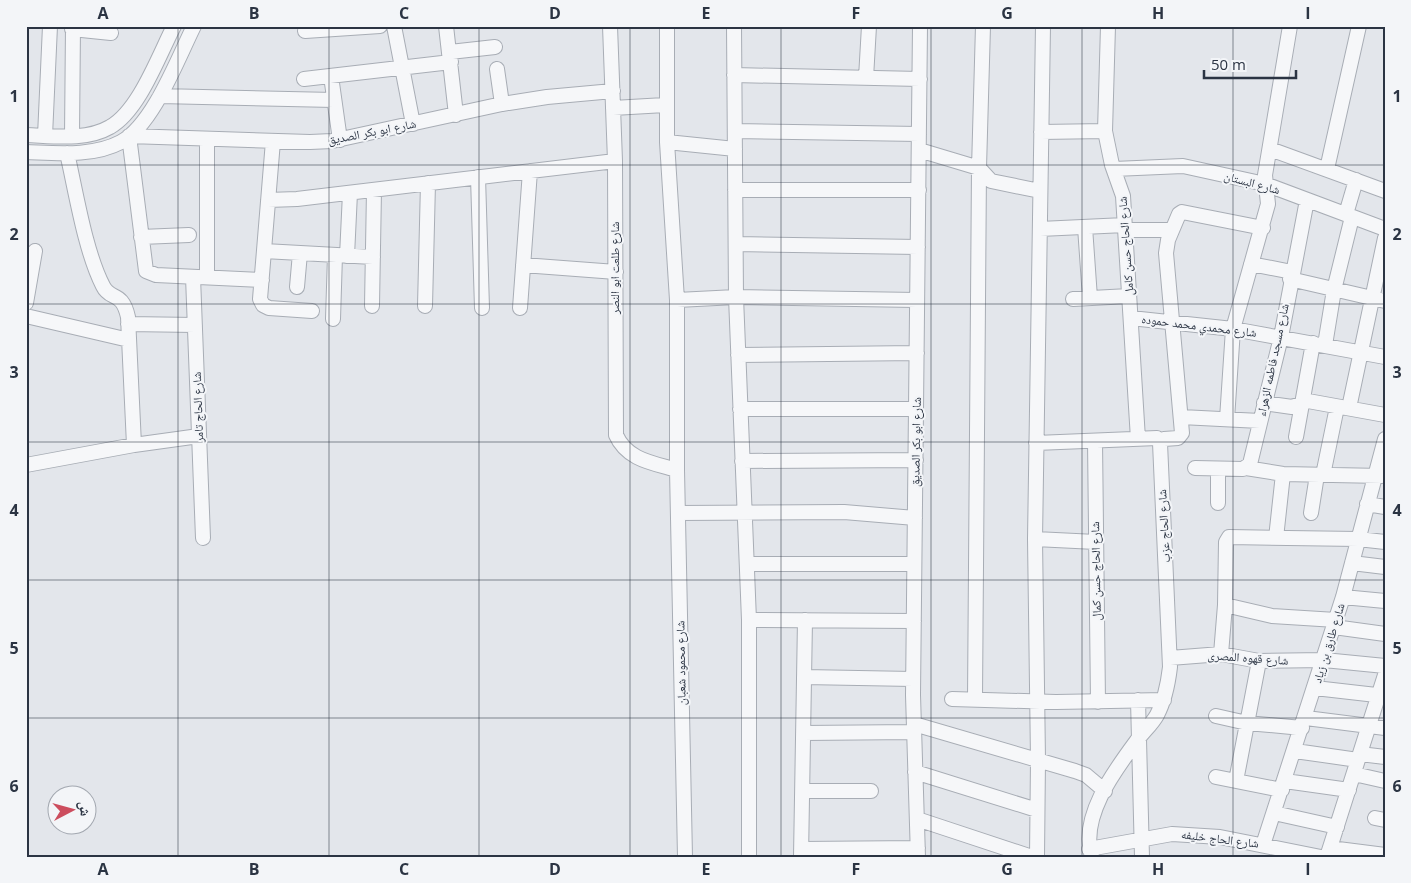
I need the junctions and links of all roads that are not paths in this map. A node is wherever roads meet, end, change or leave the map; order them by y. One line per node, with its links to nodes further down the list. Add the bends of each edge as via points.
1 (50, 26): 42 (street)
2 (174, 26): 43 (street, via 141,90 122,118 98,132)
3 (194, 26): 30 (street)
4 (380, 26): 18 (street)
5 (394, 26): 22 (street)
6 (446, 26): 21 (street)
7 (610, 26): 29 (street, شارع طلعت ابو النصر)
8 (667, 26): 33 (street, شارع محمود شعبان)
9 (734, 26): 24 (street)
10 (869, 26): 26 (street)
11 (919, 26): 28 (street, شارع ابو بكر الصديق)
12 (983, 26): 55 (street)
13 (1043, 26): 39 (street)
14 (1108, 26): 38 (street, شارع الحاج حسن كامل)
15 (1290, 26): 50 (street)
16 (1360, 26): 57 (street)
17 (72, 28): 19 (street); 43 (street)
18 (305, 32)
19 (111, 33)
20 (495, 47): 21 (street)
21 (450, 57): 22 (street); 35 (street)
22 (402, 68): 25 (street); 36 (street)
23 (497, 69): 32 (street)
24 (734, 75): 26 (street); 37 (street)
25 (331, 76): 27 (street); 31 (street)
26 (866, 78): 28 (street)
27 (304, 79)
28 (920, 80): 40 (street, شارع ابو بكر الصديق)
29 (613, 91): 32 (street, شارع ابو بكر الصديق); 34 (street, شارع طلعت ابو النصر)
30 (160, 96): 31 (street); 44 (street)
31 (334, 100): 46 (street)
32 (502, 104): 35 (street, شارع ابو بكر الصديق)
33 (666, 105): 34 (street); 48 (street, شارع محمود شعبان)
34 (613, 108): 54 (street, شارع طلعت ابو النصر)
35 (456, 115): 36 (street, شارع ابو بكر الصديق)
36 (413, 124): 46 (street, شارع ابو بكر الصديق)
37 (735, 131): 40 (street); 49 (street)
38 (1105, 131): 39 (street); 56 (street, شارع الحاج حسن كامل)
39 (1041, 132): 66 (street)
40 (919, 134): 51 (street, شارع ابو بكر الصديق)
41 (26, 135): 42 (street)
42 (45, 136): 43 (street)
43 (72, 136)
44 (129, 136): 45 (street, شارع ابو بكر الصديق); 53 (street, via 103,149); 79 (street)
45 (206, 139): 47 (street, شارع ابو بكر الصديق); 92 (street, شارع الحاج تامر)
46 (340, 140): 47 (street, شارع ابو بكر الصديق)
47 (273, 141): 69 (street)
48 (667, 142): 49 (street); 102 (street, شارع محمود شعبان)
49 (735, 149): 64 (street)
50 (1270, 149): 57 (street); 62 (street)
51 (919, 150): 55 (street); 65 (street, شارع ابو بكر الصديق)
52 (26, 152): 53 (street)
53 (66, 153): 113 (street, via 102,286 123,302)
54 (615, 161): 58 (street); 90 (street, شارع طلعت ابو النصر)
55 (979, 168): 66 (street, via 991,181); 186 (street)
56 (1114, 169): 62 (street, شارع البستان, via 1183,166); 73 (street, شارع الحاج حسن كامل, via 1123,196)
57 (1327, 169): 60 (street)
58 (530, 171): 59 (street); 89 (street)
59 (478, 177): 61 (street); 106 (street)
60 (1356, 180): 67 (street); 71 (street)
61 (428, 184): 63 (street); 105 (street)
62 (1265, 184): 70 (street, شارع البستان); 74 (street, via 1268,204)
63 (374, 190): 68 (street); 87 (street)
64 (735, 190): 65 (street); 81 (street)
65 (919, 190): 82 (street, شارع ابو بكر الصديق)
66 (1040, 191): 75 (street)
67 (1385, 191)
68 (350, 193): 69 (street); 86 (street)
69 (268, 200): 84 (street)
70 (1307, 200): 71 (street, شارع البستان); 91 (street, شارع مسجد فاطمه الزهراء)
71 (1349, 215): 76 (street, شارع البستان); 95 (street)
72 (1085, 227): 73 (street); 75 (street); 99 (street)
73 (1125, 228): 77 (street); 97 (street, شارع الحاج حسن كامل)
74 (1263, 228): 77 (street, via 1186,211 1179,214); 88 (street)
75 (1040, 229): 138 (street)
76 (1385, 229)
77 (1172, 230): 112 (street, via 1166,252)
78 (189, 236): 79 (street)
79 (141, 237): 92 (street, via 146,271)
80 (1385, 238): 101 (street)
81 (736, 244): 82 (street); 98 (street)
82 (918, 247): 103 (street, شارع ابو بكر الصديق)
83 (35, 251): 96 (street)
84 (264, 251): 85 (street); 93 (street)
85 (300, 253): 86 (street); 94 (street)
86 (341, 255): 87 (street); 110 (street)
87 (373, 257): 104 (street)
88 (1251, 264): 91 (street); 115 (street)
89 (523, 265): 90 (street); 107 (street)
90 (616, 272): 146 (street, شارع طلعت ابو النصر, via 616,435 630,454)
91 (1291, 276): 95 (street); 116 (street, شارع مسجد فاطمه الزهراء)
92 (200, 277): 93 (street); 114 (street, شارع الحاج تامر)
93 (262, 280): 108 (street, via 260,299 266,307)
94 (297, 287)
95 (1334, 290): 101 (street); 118 (street)
96 (27, 294)
97 (1129, 296): 99 (street); 111 (street, شارع الحاج حسن كامل)
98 (736, 297): 102 (street); 103 (street); 121 (street)
99 (1090, 298): 100 (street)
100 (1073, 299)
101 (1378, 299): 119 (street)
102 (677, 300): 146 (street, شارع محمود شعبان)
103 (917, 300): 120 (street, شارع ابو بكر الصديق)
104 (372, 306)
105 (425, 306)
106 (482, 308)
107 (520, 308)
108 (312, 311)
109 (26, 316): 117 (street)
110 (333, 318)
111 (1131, 318): 112 (street, شارع محمدي محمد حموده); 134 (street, شارع الحاج حسن كامل)
112 (1173, 323): 115 (street, شارع محمدي محمد حموده); 129 (street)
113 (128, 324): 114 (street); 117 (street)
114 (195, 325): 132 (street, شارع الحاج تامر)
115 (1233, 329): 116 (street, شارع محمدي محمد حموده); 130 (street)
116 (1281, 337): 118 (street, شارع محمدي محمد حموده); 124 (street, شارع مسجد فاطمه الزهراء)
117 (129, 340): 139 (street)
118 (1319, 344): 119 (street, شارع محمدي محمد حموده); 123 (street)
119 (1359, 351): 122 (street, شارع محمدي محمد حموده); 126 (street)
120 (916, 353): 121 (street); 127 (street, شارع ابو بكر الصديق)
121 (738, 355): 125 (street)
122 (1385, 357)
123 (1303, 402): 124 (street, via 1292,407); 126 (street); 133 (street)
124 (1264, 403): 131 (street, شارع مسجد فاطمه الزهراء)
125 (740, 408): 127 (street); 141 (street)
126 (1343, 408): 128 (street); 148 (street)
127 (916, 409): 140 (street, شارع ابو بكر الصديق)
128 (1385, 415)
129 (1181, 416): 130 (street); 137 (street, via 1180,437)
130 (1227, 419): 131 (street)
131 (1260, 421): 144 (street, شارع مسجد فاطمه الزهراء, via 1250,464)
132 (199, 436): 139 (street); 157 (street, شارع الحاج تامر)
133 (1296, 437)
134 (1138, 439): 136 (street); 137 (street)
135 (1385, 439): 149 (street, شارع طارق بن زياد)
136 (1095, 440): 138 (street); 161 (street, شارع الحاج حسن كمال)
137 (1161, 440): 176 (street, شارع الحاج عزب)
138 (1036, 442): 160 (street)
139 (134, 445): 142 (street)
140 (916, 460): 141 (street); 156 (street, شارع ابو بكر الصديق)
141 (742, 461): 153 (street)
142 (26, 465)
143 (1195, 468): 145 (street)
144 (1246, 468): 145 (street); 147 (street)
145 (1218, 469): 150 (street)
146 (677, 470): 155 (street, شارع محمود شعبان)
147 (1283, 474): 148 (street); 158 (street)
148 (1320, 475): 149 (street); 154 (street)
149 (1380, 476): 151 (street, شارع طارق بن زياد)
150 (1218, 503)
151 (1366, 504): 152 (street); 159 (street, شارع طارق بن زياد)
152 (1385, 507)
153 (744, 513): 155 (street); 156 (street, via 844,512); 164 (street)
154 (1312, 513)
155 (678, 514): 224 (street, شارع محمود شعبان)
156 (915, 518): 165 (street, شارع ابو بكر الصديق)
157 (202, 538)
158 (1276, 538): 159 (street); 169 (street, via 1232,536 1226,542)
159 (1358, 539): 162 (street); 163 (street, شارع طارق بن زياد)
160 (1035, 540): 161 (street); 189 (street)
161 (1096, 542): 190 (street, شارع الحاج حسن كمال)
162 (1385, 542)
163 (1352, 563): 166 (street); 167 (street, شارع طارق بن زياد)
164 (747, 564): 165 (street); 170 (street)
165 (914, 564): 172 (street, شارع ابو بكر الصديق)
166 (1385, 567)
167 (1343, 597): 168 (street); 173 (street, شارع طارق بن زياد)
168 (1385, 601)
169 (1225, 605): 173 (street, via 1272,616); 175 (street)
170 (749, 620): 171 (street); 225 (street)
171 (805, 620): 172 (street); 181 (street)
172 (914, 621): 182 (street, شارع ابو بكر الصديق)
173 (1335, 624): 174 (street); 177 (street, شارع طارق بن زياد)
174 (1385, 634)
175 (1221, 654): 176 (street, شارع قهوه المصرى); 178 (street, شارع قهوه المصرى)
176 (1170, 658): 188 (street, شارع الحاج عزب)
177 (1324, 660): 178 (street, شارع قهوه المصرى); 179 (street, شارع قهوه المصرى); 183 (street, شارع طارق بن زياد)
178 (1259, 661): 192 (street)
179 (1385, 666)
180 (1385, 675): 184 (street)
181 (804, 677): 182 (street); 197 (street)
182 (913, 679): 195 (street, شارع ابو بكر الصديق)
183 (1315, 688): 184 (street); 193 (street, شارع طارق بن زياد)
184 (1381, 696): 194 (street)
185 (952, 699): 186 (street)
186 (975, 699): 189 (street)
187 (1138, 700): 188 (street); 190 (street); 198 (street)
188 (1164, 700): 198 (street, شارع الحاج عزب, via 1156,717)
189 (1037, 701): 190 (street); 202 (street)
190 (1098, 702)
191 (1216, 716): 192 (street)
192 (1247, 723): 193 (street); 206 (street)
193 (1304, 723): 194 (street); 199 (street, شارع طارق بن زياد)
194 (1369, 727): 196 (street); 200 (street)
195 (914, 728): 197 (street); 202 (street); 203 (street, شارع ابو بكر الصديق)
196 (1385, 728)
197 (803, 733): 210 (street)
198 (1139, 738): 212 (street, شارع الحاج عزب); 217 (street)
199 (1295, 751): 200 (street); 208 (street, شارع طارق بن زياد)
200 (1359, 757): 201 (street); 204 (street)
201 (1385, 757)
202 (1038, 760): 212 (street, via 1086,775); 213 (street)
203 (915, 772): 213 (street); 215 (street, شارع ابو بكر الصديق)
204 (1354, 774): 207 (street); 209 (street)
205 (1216, 777): 206 (street)
206 (1236, 781): 208 (street)
207 (1385, 781)
208 (1283, 786): 209 (street); 214 (street, شارع طارق بن زياد)
209 (1348, 790): 216 (street)
210 (802, 791): 211 (street); 219 (street)
211 (871, 791)
212 (1105, 791): 221 (street, شارع الحاج عزب, via 1091,817 1088,833)
213 (1037, 810): 227 (street)
214 (1274, 814): 216 (street); 218 (street, شارع طارق بن زياد)
215 (917, 819): 220 (street, شارع ابو بكر الصديق); 226 (street)
216 (1337, 827): 222 (street)
217 (1141, 839): 218 (street, شارع الحاج خليفه, via 1172,834 1220,837); 221 (street, شارع الحاج خليفه); 228 (street)
218 (1263, 845): 222 (street, شارع الحاج خليفه)
219 (801, 853): 220 (street)
220 (918, 853)
221 (1091, 853)
222 (1326, 854): 223 (street, شارع الحاج خليفه)
223 (1385, 855)
224 (685, 857)
225 (749, 857)
226 (1032, 857)
227 (1036, 857)
228 (1142, 857)

